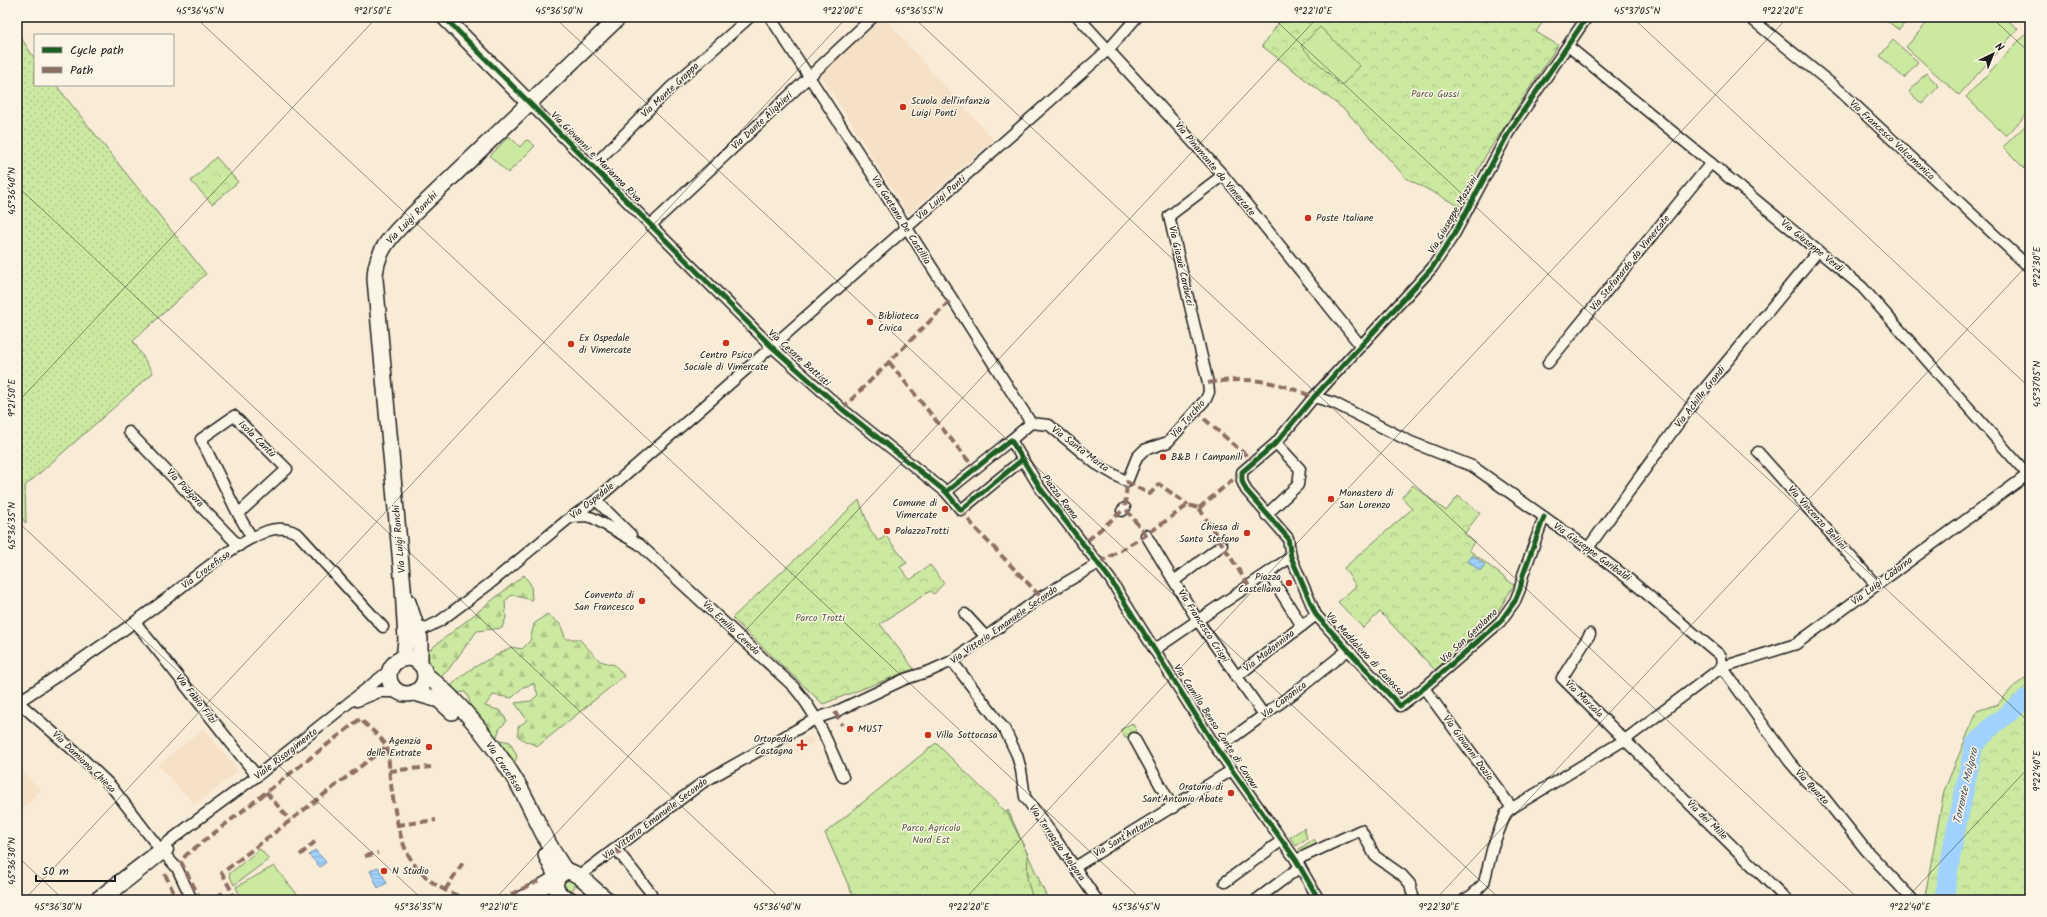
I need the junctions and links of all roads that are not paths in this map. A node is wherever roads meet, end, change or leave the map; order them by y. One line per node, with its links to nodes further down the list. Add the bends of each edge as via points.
1 (444, 17): 13 (street)
2 (619, 17): 13 (street, Via Luigi Ronchi)
3 (750, 17): 15 (street, Via Monte Grappa, via 671,87)
4 (770, 17): 12 (street, Via Gaetano De Castillia)
5 (873, 17): 12 (street, Via Dante Alighieri)
6 (1078, 17): 11 (street, Via Pinamonte da Vimercate)
7 (1137, 17): 11 (street, Via Luigi Ponti)
8 (1587, 17): 10 (street, Via Giuseppe Mazzini)
9 (1749, 17): 20 (street, Via Francesco Valcamonica, via 1838,90)
10 (1568, 46): 14 (street, Via Giuseppe Verdi); 21 (street, Via Giuseppe Mazzini, via 1509,132 1455,234 1432,268)
11 (1109, 49): 16 (street, Via Pinamonte da Vimercate); 18 (street, Via Luigi Ponti)
12 (809, 77): 17 (street, Via Dante Alighieri); 18 (street, Via Gaetano De Castillia)
13 (529, 103): 15 (street, Via Giovanni e Marianna Riva); 51 (street, Via Luigi Ronchi, via 392,236 376,265 375,279)
14 (1711, 164): 19 (street, Via Giuseppe Verdi); 23 (street, Via Stefanardo da Vimercate)
15 (593, 166): 17 (street, Via Giovanni e Marianna Riva)
16 (1223, 175): 21 (street, Via Pinamonte da Vimercate); 24 (street, Via Giosuè Carducci, via 1169,216)
17 (651, 225): 22 (street, Via Cesare Battisti)
18 (908, 227): 22 (street, Via Luigi Ponti); 26 (street, Via Gaetano De Castillia)
19 (1818, 251): 32 (street, Via Giuseppe Verdi, via 1870,294); 45 (street, Via Achille Grandi, via 1696,399)
20 (2030, 268)
21 (1361, 346): 25 (street, Via Giuseppe Mazzini)
22 (772, 347): 34 (street, Via Cesare Battisti, via 842,409); 35 (street, Via Ospedale)
23 (1548, 363)
24 (1208, 383): 33 (street, Via Torchio, via 1209,392 1206,399 1168,442 1144,450 1137,457)
25 (1314, 397): 29 (street, Via Giuseppe Mazzini); 39 (street, Via Giuseppe Garibaldi, via 1334,403 1411,442 1472,466)
26 (1031, 423): 28 (street); 33 (street, Via Santa Marta, via 1049,425 1096,464)
27 (129, 432): 44 (street, Via Podgora)
28 (1011, 440): 31 (street, Piazza Roma); 34 (street)
29 (1276, 443): 37 (street, via 1300,469 1298,485); 37 (street, Via Giuseppe Mazzini, via 1242,472 1246,490)
30 (1758, 452): 50 (street, Via Vincenzo Bellini)
31 (1023, 459): 34 (street, Via Cesare Battisti, via 961,510); 47 (street, Piazza Roma, via 1040,488 1086,541)
32 (2029, 474): 50 (street, Via Luigi Cadorna)
33 (1127, 482)
34 (946, 492)
35 (596, 500): 38 (street, Via Ospedale); 42 (street, Via Emilio Cereda)
36 (238, 514): 36 (street, Isola Cantù, via 287,469 234,416 201,439); 41 (street, Isola Cantù)
37 (1266, 515): 46 (street, via 1288,538)
38 (572, 517): 42 (street, Via Emilio Cereda, via 593,518); 56 (street, Via Ospedale, via 440,621 426,628)
39 (1544, 517): 45 (street, Via Giuseppe Garibaldi); 70 (street, Via San Gerolamo, via 1515,601 1500,622)
40 (1146, 535): 49 (street, Via Francesco Crispi)
41 (252, 538): 44 (street, Via Crocefisso); 58 (street, Via Crocefisso, via 272,530 295,532)
42 (639, 544): 77 (street, Via Emilio Cereda, via 793,686)
43 (1222, 545): 49 (street)
44 (239, 546): 55 (street, Via Crocefisso)
45 (1588, 548): 66 (street, Via Giuseppe Garibaldi, via 1721,656)
46 (1291, 557): 48 (street); 53 (street)
47 (1100, 563): 60 (street, Via Vittorio Emanuele Secondo, via 1041,597); 63 (street, Via Camillo Benso Conte di Cavour)
48 (1268, 574): 54 (street); 57 (street)
49 (1174, 581): 54 (street, Via Francesco Crispi)
50 (1876, 585): 66 (street, Via Luigi Cadorna, via 1796,644)
51 (403, 588): 56 (street, Via Luigi Ronchi); 61 (street, Via Luigi Ronchi)
52 (965, 614): 60 (street)
53 (1316, 615): 57 (street); 62 (street, Via Maddalena di Canossa)
54 (1198, 621): 63 (street); 69 (street, Via Francesco Crispi)
55 (135, 622): 73 (street, Via Crocefisso); 82 (street, Via Fabio Filzi)
56 (417, 626): 61 (street, via 408,634); 68 (street, Via Luigi Ronchi)
57 (1302, 626): 69 (street, Via Madonnina)
58 (383, 627)
59 (1590, 634): 79 (street, Via Marsala, via 1562,678)
60 (986, 637): 65 (street, Via Vittorio Emanuele Secondo)
61 (406, 640): 64 (street, Via Luigi Ronchi)
62 (1349, 649): 75 (street, Via Maddalena di Canossa); 76 (street, Via Canonica)
63 (1154, 650): 80 (street, Via Camillo Benso Conte di Cavour)
64 (404, 659): 67 (street, via 394,664); 68 (street, via 410,658)
65 (952, 661): 77 (street, Via Vittorio Emanuele Secondo); 90 (street, Via Terraggio Molgora, via 1005,730 1017,755 1024,797)
66 (1722, 667): 79 (street); 93 (street, Via Quarto, via 1789,761 1807,782 1819,791 1865,849)
67 (391, 669): 71 (street, via 392,684); 74 (street, Viale Risorgimento)
68 (423, 669): 72 (street, via 423,685); 91 (street, Via Crocefisso, via 499,757 519,787 551,848)
69 (1236, 677): 76 (street, Via Francesco Crispi)
70 (1424, 688): 75 (street, Via San Gerolamo); 85 (street, Via Giovanni Dozio)
71 (399, 692): 72 (street); 74 (street, Viale Risorgimento, via 379,692)
72 (415, 692): 91 (street, Via Crocefisso, via 434,698 447,706 490,759)
73 (18, 702): 87 (street, Via Damiano Chiesa, via 111,786)
74 (350, 704): 82 (street, Viale Risorgimento)
75 (1400, 706)
76 (1264, 715): 80 (street, Via Canonica)
77 (817, 718): 83 (street); 91 (street, Via Vittorio Emanuele Secondo, via 702,783)
78 (1134, 738): 84 (street)
79 (1626, 739): 85 (street); 106 (street, Via dei Mille)
80 (1217, 749): 81 (street, Via Camillo Benso Conte di Cavour)
81 (1232, 770): 84 (street, Via Sant'Antonio); 86 (street, Via Camillo Benso Conte di Cavour)
82 (257, 776): 87 (street, Viale Risorgimento)
83 (843, 777)
84 (1173, 808): 90 (street, Via Sant'Antonio)
85 (1512, 808): 105 (street, via 1506,813 1493,846 1484,883)
86 (1282, 841): 89 (street, Via Camillo Benso Conte di Cavour); 92 (street)
87 (162, 851): 94 (street, Viale Risorgimento); 95 (street, Viale Risorgimento); 96 (street, Via Damiano Chiesa, via 177,868)
88 (620, 854): 100 (street, Via Vittorio Emanuele Secondo, via 651,893)
89 (1298, 864): 102 (street); 103 (street, Via Camillo Benso Conte di Cavour); 104 (street, via 1361,830 1375,856 1402,875 1410,884)
90 (1075, 867): 101 (street, Via Terraggio Molgora)
91 (571, 876): 97 (street); 98 (street, via 555,887); 98 (street, via 582,886 581,892); 99 (street)
92 (1225, 882)
93 (1912, 899)
94 (93, 900)
95 (105, 900)
96 (192, 900)
97 (520, 900)
98 (566, 900)
99 (608, 900)
100 (650, 900)
101 (1097, 900)
102 (1256, 900)
103 (1318, 900)
104 (1414, 900)
105 (1464, 900)
106 (1787, 900)

